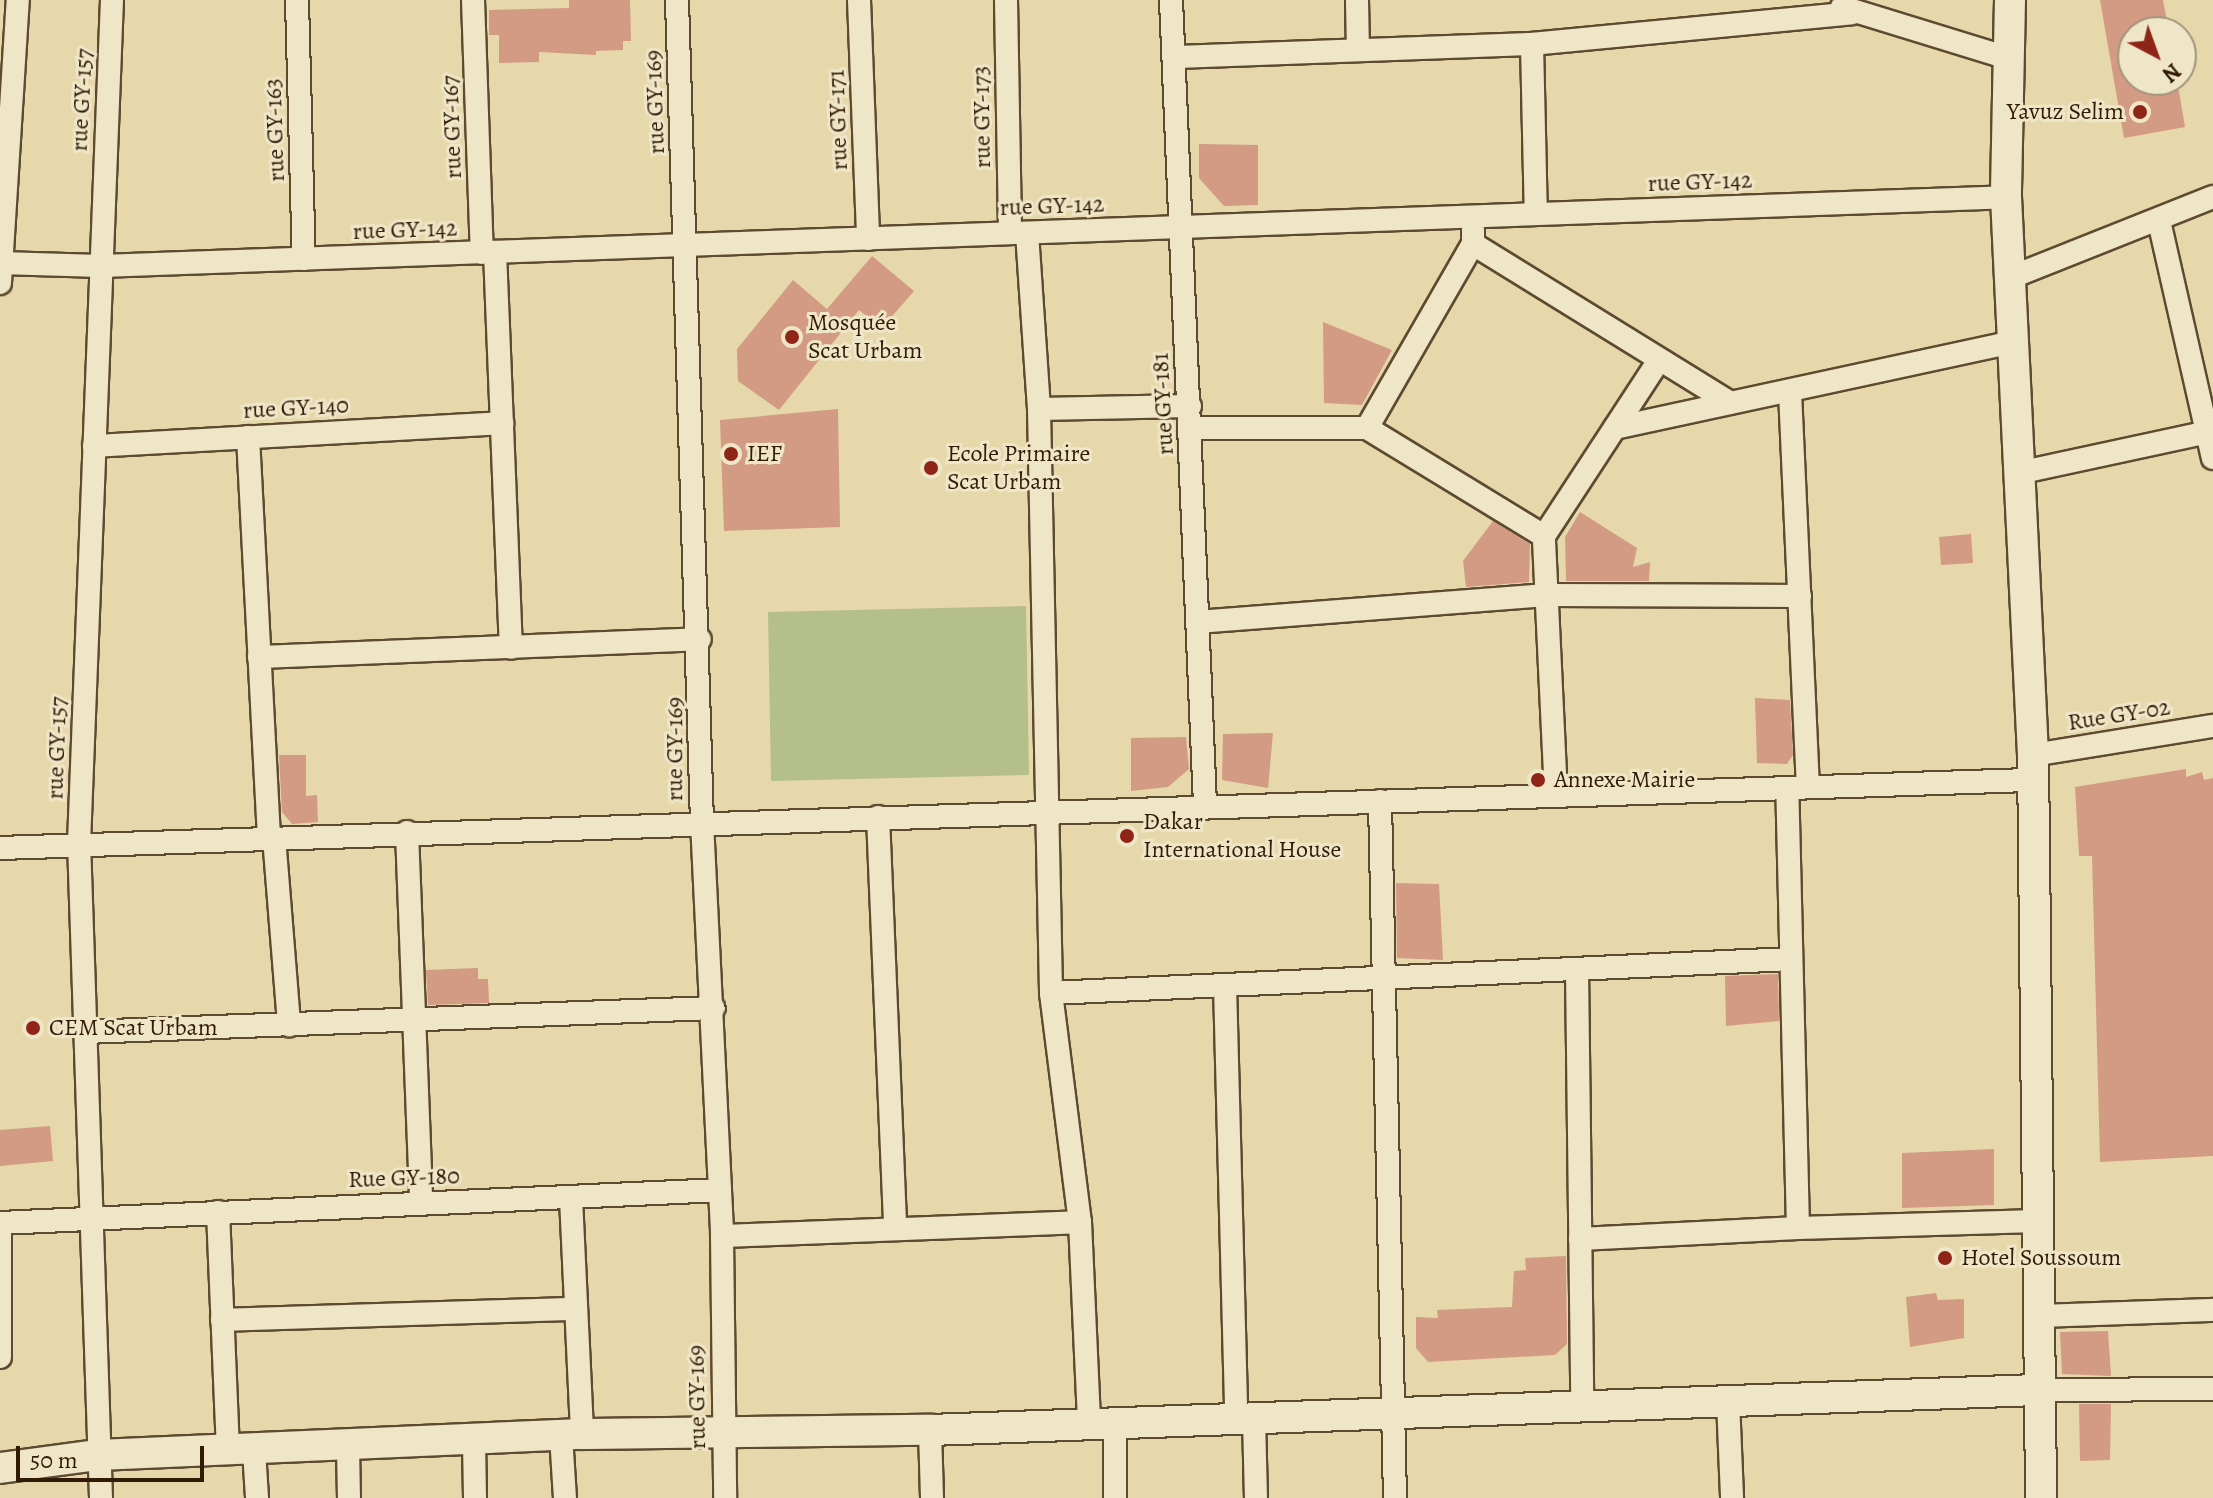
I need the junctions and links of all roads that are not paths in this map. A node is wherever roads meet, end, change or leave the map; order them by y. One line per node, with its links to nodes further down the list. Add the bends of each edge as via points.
1 (18, 0): 30 (street)
2 (112, 0): 29 (street, rue GY-157)
3 (297, 0): 28 (street, rue GY-163)
4 (473, 0): 27 (street, rue GY-167)
5 (677, 0): 26 (street, rue GY-169)
6 (859, 0): 24 (street, rue GY-171)
7 (1006, 0): 23 (street, rue GY-173)
8 (1171, 0): 15 (street, rue GY-181)
9 (1357, 0): 14 (street)
10 (1831, 0): 12 (street)
11 (2010, 0): 16 (street)
12 (1852, 13): 13 (street); 16 (street)
13 (1532, 44): 14 (street); 19 (street)
14 (1358, 50): 15 (street)
15 (1174, 57): 22 (street, rue GY-181)
16 (2011, 59): 17 (street)
17 (2006, 197): 19 (street, rue GY-142); 31 (street)
18 (2213, 197): 21 (street)
19 (1536, 214): 20 (street, rue GY-142)
20 (1472, 217): 22 (street, rue GY-142); 25 (street)
21 (2159, 221): 31 (street); 41 (street)
22 (1180, 227): 23 (street, rue GY-142); 37 (street, rue GY-181)
23 (1018, 233): 24 (street, rue GY-142); 36 (street, rue GY-173)
24 (868, 239): 26 (street, rue GY-142)
25 (1473, 244): 33 (street); 39 (street)
26 (686, 245): 27 (street, rue GY-142); 50 (street, rue GY-169)
27 (488, 252): 28 (street, rue GY-142); 38 (street, rue GY-167)
28 (304, 259): 29 (street, rue GY-142)
29 (101, 266): 30 (street, rue GY-142); 43 (street, rue GY-157)
30 (0, 269)
31 (2012, 277): 32 (street)
32 (2014, 342): 34 (street); 45 (street)
33 (1659, 360): 35 (street); 40 (street)
34 (1790, 392): 35 (street); 48 (street)
35 (1730, 403): 40 (street)
36 (1039, 409): 37 (street); 59 (street, rue GY-173)
37 (1190, 417): 39 (street); 49 (street, rue GY-181)
38 (502, 423): 42 (street, rue GY-140); 51 (street, rue GY-167)
39 (1367, 428): 46 (street)
40 (1615, 428): 46 (street)
41 (2210, 432): 44 (street); 45 (street)
42 (248, 437): 43 (street, rue GY-140); 52 (street)
43 (94, 446): 64 (street, rue GY-157)
44 (2213, 458)
45 (2023, 472): 54 (street)
46 (1544, 536): 47 (street)
47 (1547, 595): 48 (street); 49 (street); 56 (street)
48 (1800, 596): 55 (street)
49 (1197, 622): 58 (street, rue GY-181)
50 (700, 639): 51 (street); 61 (street, rue GY-169)
51 (511, 648): 52 (street)
52 (259, 657): 63 (street)
53 (2213, 726): 54 (street, Rue GY-02)
54 (2033, 767): 55 (street, Rue GY-02); 80 (street)
55 (1797, 787): 56 (street, Rue GY-02); 66 (street)
56 (1556, 795): 57 (street, Rue GY-02)
57 (1380, 801): 58 (street, Rue GY-02); 68 (street)
58 (1205, 806): 59 (street, Rue GY-02)
59 (1044, 812): 60 (street, Rue GY-02); 70 (street, rue GY-173)
60 (878, 817): 61 (street, Rue GY-02); 84 (street)
61 (702, 822): 62 (street, Rue GY-02); 71 (street, rue GY-169)
62 (407, 832): 63 (street, Rue GY-02); 72 (street)
63 (272, 837): 64 (street, Rue GY-02); 73 (street)
64 (79, 843): 65 (street, Rue GY-02); 74 (street, rue GY-157)
65 (0, 848)
66 (1791, 959): 67 (street); 83 (street)
67 (1577, 969): 68 (street); 86 (street)
68 (1382, 978): 69 (street); 96 (street)
69 (1225, 985): 70 (street); 97 (street)
70 (1051, 993): 81 (street, rue GY-173)
71 (714, 1008): 72 (street); 75 (street, rue GY-169)
72 (414, 1020): 73 (street); 77 (street)
73 (289, 1025): 74 (street)
74 (85, 1032): 79 (street, rue GY-157)
75 (720, 1190): 76 (street, Rue GY-180); 85 (street, rue GY-169)
76 (571, 1198): 77 (street, Rue GY-180); 87 (street)
77 (421, 1203): 78 (street, Rue GY-180)
78 (218, 1212): 79 (street, Rue GY-180); 90 (street)
79 (90, 1218): 82 (street, Rue GY-180); 105 (street, rue GY-157)
80 (2037, 1221): 83 (street); 89 (street)
81 (1080, 1222): 84 (street); 98 (street, rue GY-173)
82 (0, 1223): 91 (street)
83 (1798, 1228): 86 (street)
84 (895, 1229): 85 (street)
85 (722, 1236): 100 (street, rue GY-169)
86 (1580, 1239): 95 (street)
87 (574, 1309): 90 (street); 101 (street)
88 (2213, 1310): 89 (street)
89 (2037, 1316): 93 (street)
90 (222, 1320): 104 (street)
91 (0, 1357)
92 (2213, 1389): 93 (street)
93 (2037, 1390): 94 (street); 118 (street)
94 (1728, 1401): 95 (street); 117 (street)
95 (1582, 1406): 96 (street)
96 (1391, 1413): 97 (street); 116 (street)
97 (1245, 1418): 98 (street); 115 (street)
98 (1102, 1423): 99 (street); 114 (street, rue GY-173)
99 (930, 1430): 100 (street); 113 (street)
100 (724, 1433): 101 (street); 112 (street, rue GY-169)
101 (571, 1435): 102 (street); 111 (street)
102 (474, 1440): 103 (street); 110 (street)
103 (348, 1447): 104 (street); 109 (street)
104 (241, 1450): 105 (street); 108 (street)
105 (98, 1455): 106 (street); 107 (street, rue GY-157)
106 (0, 1468)
107 (101, 1498)
108 (257, 1498)
109 (349, 1498)
110 (475, 1498)
111 (565, 1498)
112 (725, 1498)
113 (932, 1498)
114 (1115, 1498)
115 (1256, 1498)
116 (1395, 1498)
117 (1732, 1498)
118 (2041, 1498)

